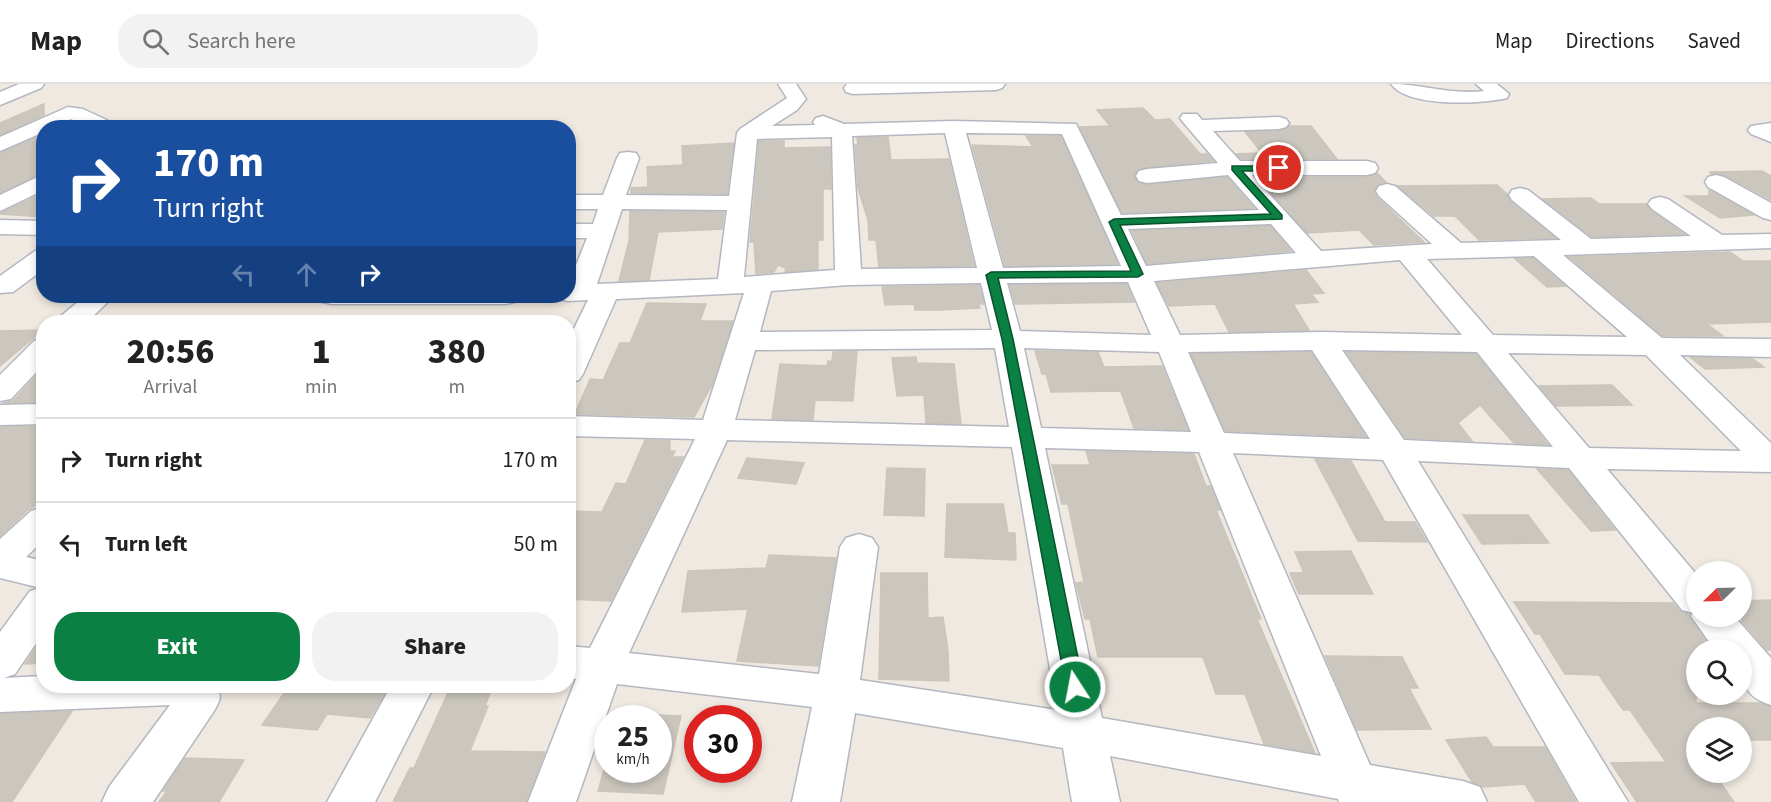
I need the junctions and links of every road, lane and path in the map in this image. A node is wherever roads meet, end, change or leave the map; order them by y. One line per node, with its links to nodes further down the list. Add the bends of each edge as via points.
1 (35, 84): 7 (street)
2 (996, 84): 5 (street)
3 (1400, 84): 4 (street, via 1437,97 1500,94)
4 (1485, 84)
5 (853, 88)
6 (789, 95): 14 (street); 15 (street)
7 (0, 99)
8 (53, 120): 9 (street, via 68,113)
9 (91, 120)
10 (1279, 123): 19 (street, via 1194,122)
11 (36, 128): 17 (street)
12 (954, 128): 14 (street); 33 (street, via 1069,128); 47 (street)
13 (1771, 129): 16 (street, via 1758,130)
14 (842, 131): 15 (street); 48 (street)
15 (747, 133): 28 (street)
16 (1771, 136)
17 (1, 144)
18 (628, 158): 27 (street)
19 (1235, 168): 20 (street); 21 (street); 32 (street)
20 (1367, 168)
21 (1147, 176)
22 (1716, 182): 31 (street)
23 (36, 185): 29 (street)
24 (1388, 191): 42 (street)
25 (1520, 195): 40 (street)
26 (576, 202): 27 (street)
27 (613, 202): 28 (street); 37 (street)
28 (738, 203): 49 (street)
29 (0, 204)
30 (1660, 204): 39 (street)
31 (1771, 213)
32 (1278, 217): 33 (street); 44 (street)
33 (1114, 222): 46 (street)
34 (0, 227): 35 (street)
35 (36, 228)
36 (576, 231): 37 (street)
37 (602, 231): 52 (street)
38 (1771, 241): 39 (street)
39 (1717, 243): 40 (street)
40 (1584, 246): 41 (street)
41 (1540, 248): 42 (street); 61 (street)
42 (1454, 250): 43 (street)
43 (1407, 252): 44 (street); 59 (street)
44 (1315, 260): 46 (street)
45 (36, 262): 50 (street)
46 (1138, 274): 47 (street); 60 (street)
47 (991, 275): 48 (street); 56 (street)
48 (848, 277): 49 (street)
49 (745, 285): 52 (street); 57 (street)
50 (2, 286): 51 (street)
51 (36, 288)
52 (585, 293): 55 (street)
53 (92, 303): 54 (street)
54 (79, 315)
55 (576, 337)
56 (1008, 339): 57 (street); 60 (street); 69 (street)
57 (742, 341): 68 (street)
58 (1321, 341): 59 (street); 60 (street); 71 (street)
59 (1486, 342): 61 (street); 72 (street)
60 (1170, 344): 70 (street)
61 (1653, 345): 62 (street); 73 (street)
62 (1771, 348)
63 (28, 360): 64 (street)
64 (0, 392)
65 (36, 414): 66 (street)
66 (0, 415)
67 (576, 426): 68 (street)
68 (716, 429): 69 (street); 84 (street)
69 (1026, 437): 70 (street); 92 (street)
70 (1213, 442): 71 (street); 93 (street)
71 (1395, 451): 72 (street); 100 (street)
72 (1577, 458): 73 (street); 79 (street)
73 (1771, 462)
74 (36, 526): 76 (street)
75 (859, 547): 90 (street)
76 (0, 560)
77 (0, 566): 78 (street)
78 (36, 573)
79 (1686, 588)
80 (36, 612): 83 (street)
81 (1719, 627): 82 (street)
82 (1729, 639)
83 (0, 663)
84 (585, 664): 90 (street); 96 (street)
85 (1752, 665): 86 (street)
86 (1771, 688)
87 (52, 693): 91 (street)
88 (198, 693): 94 (street, via 199,699)
89 (409, 693): 95 (street)
90 (837, 693): 92 (street); 97 (street)
91 (0, 695)
92 (1084, 733): 93 (street); 98 (street)
93 (1359, 792): 99 (street)
94 (126, 802)
95 (351, 802)
96 (552, 802)
97 (816, 802)
98 (1096, 802)
99 (1463, 802)
100 (1604, 802)

